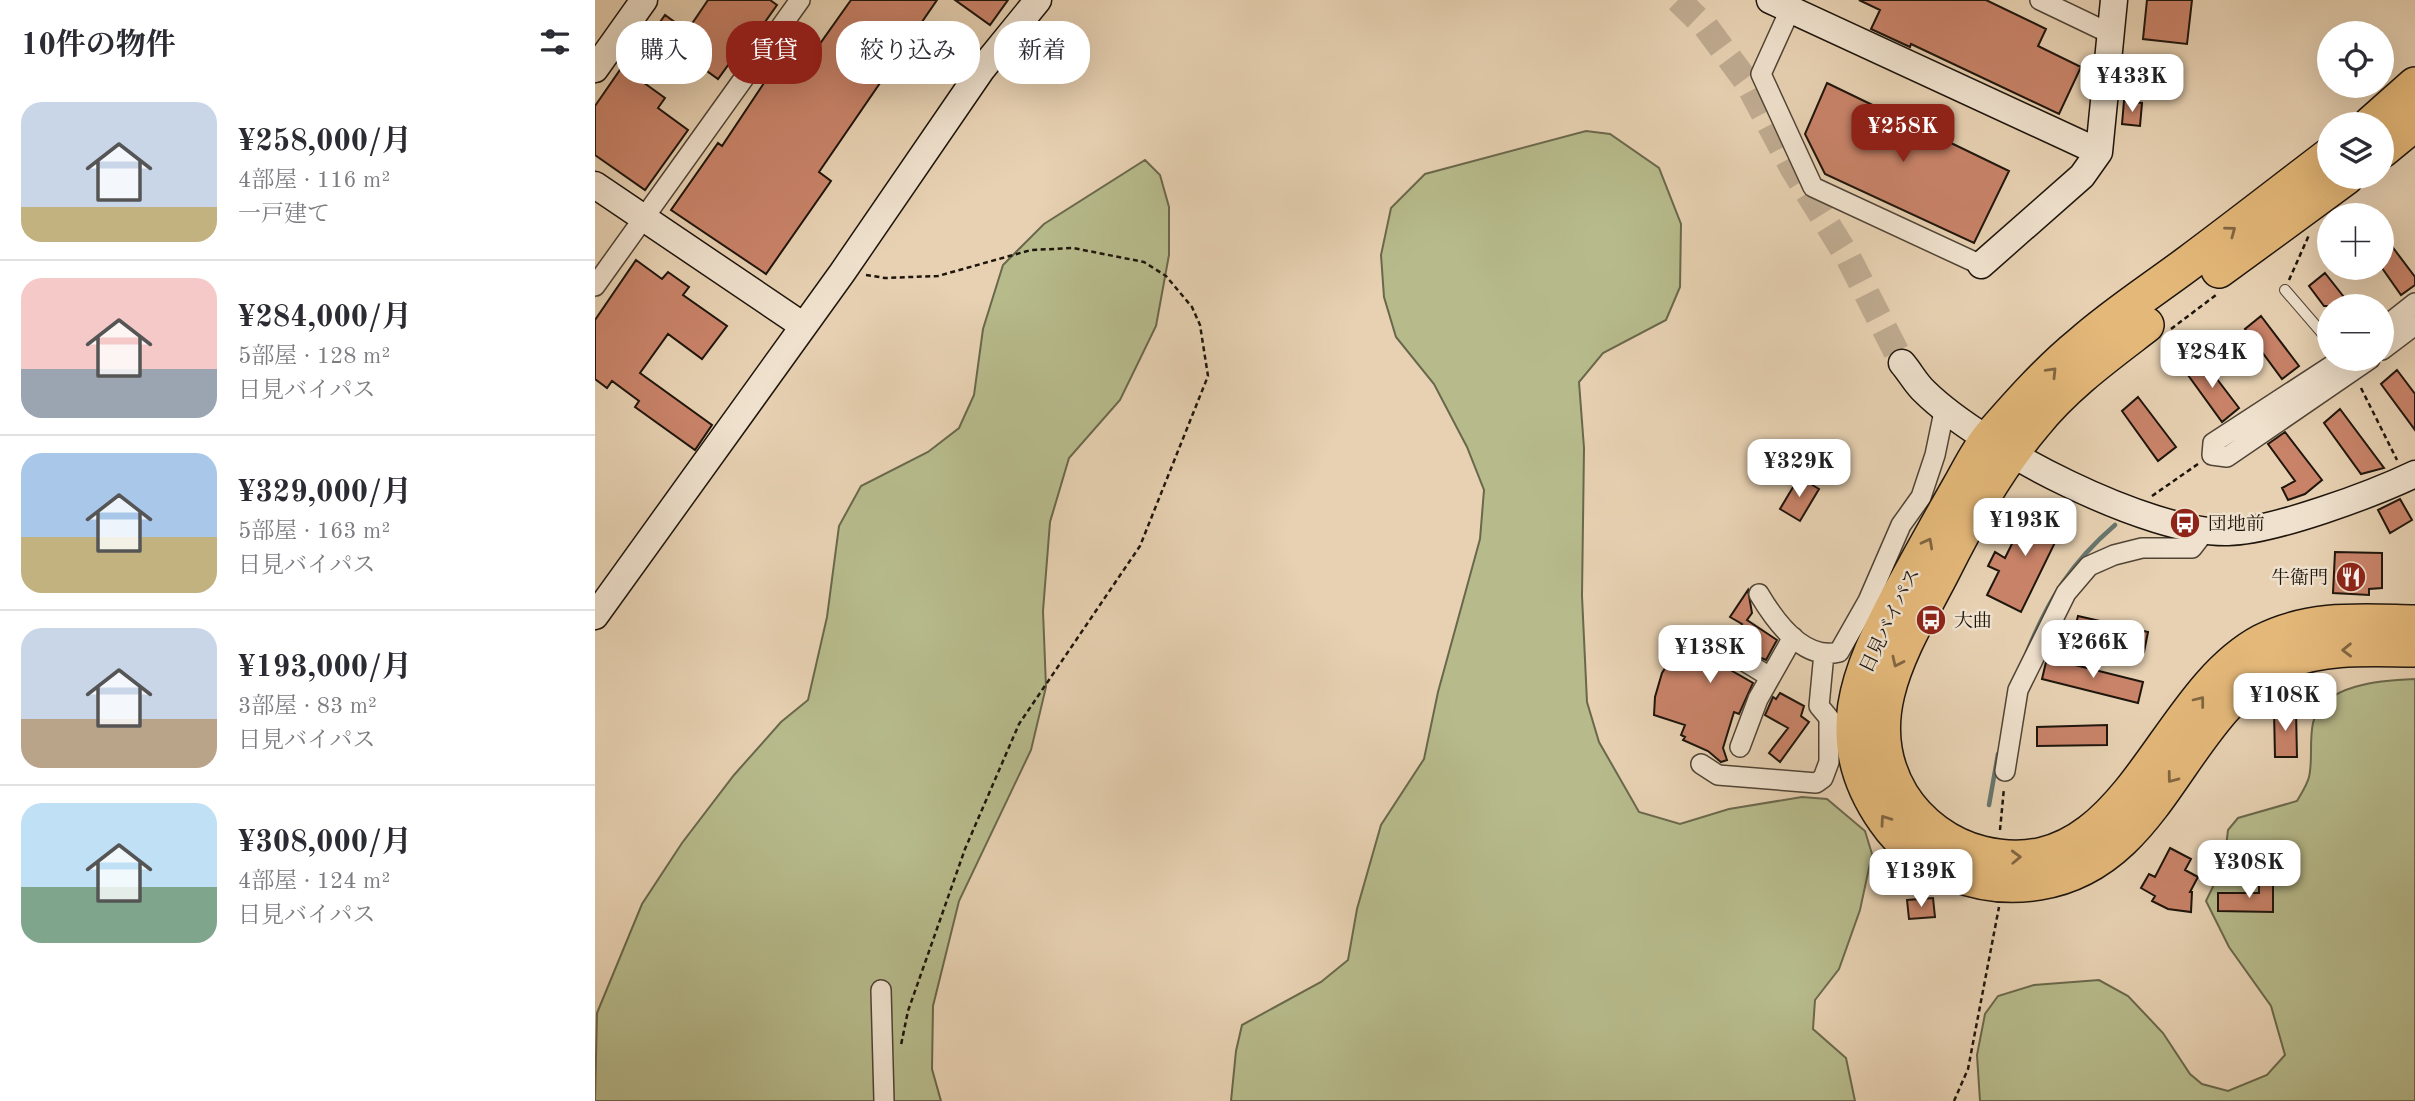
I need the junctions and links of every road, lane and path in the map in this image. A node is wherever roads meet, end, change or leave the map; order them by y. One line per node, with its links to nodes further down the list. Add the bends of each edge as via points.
1 (644, 0): 8 (street)
2 (800, 0): 17 (street)
3 (1038, 0): 26 (street, via 982,69)
4 (2040, 0): 7 (street)
5 (2114, 0): 7 (street)
6 (1780, 5): 13 (street); 19 (street, via 1761,74 1813,187)
7 (2111, 34): 13 (street)
8 (595, 69)
9 (2415, 85): 10 (highway)
10 (2385, 112)
11 (2415, 123): 12 (highway)
12 (2394, 140)
13 (2099, 152): 19 (street, via 2082,176)
14 (2317, 165): 35 (highway, 日見バイパス, one-way to 14, via 2079,345)
15 (595, 185): 17 (street)
16 (2330, 189): 35 (highway, 日見バイパス, via 2094,365 2035,422)
17 (642, 219): 21 (street); 26 (street)
18 (2309, 225): 23 (path, via 2309,236)
19 (1981, 265)
20 (862, 274): 54 (path, via 938,276 1031,250 1073,248 1145,262 1166,276 1192,307 1201,325 1208,376 1140,547 1019,724 965,849 908,1011)
21 (595, 286)
22 (2224, 289): 29 (path)
23 (2285, 290): 28 (lane)
24 (2415, 303): 25 (street)
25 (2394, 319)
26 (802, 325): 41 (street)
27 (2415, 325): 30 (street)
28 (2317, 327)
29 (2171, 329)
30 (2394, 341)
31 (1902, 363): 34 (street, via 1925,392)
32 (2338, 371): 36 (street, via 2213,443)
33 (2351, 371): 37 (path)
34 (1945, 407): 35 (street); 45 (street, via 1921,497 1901,525 1868,601 1839,652)
35 (2000, 446): 38 (street, via 2041,472); 42 (highway, 日見バイパス, one-way to 42, via 1988,486 1894,666 1881,718 1885,761 1906,802 1940,836 1965,850 2013,858 2058,852 2082,840 2116,809 2209,690 2259,644 2303,626 2327,622); 52 (highway, 日見バイパス, one-way to 35, via 1950,872 1892,831 1861,774 1853,721 1855,697 1870,652 1933,533)
36 (2212, 454): 38 (path)
37 (2411, 476): 39 (street, via 2292,519 2230,532)
38 (2132, 510): 39 (street, via 2184,529)
39 (2206, 530): 50 (street, via 2192,548 2142,548 2089,566 2066,593 2018,690)
40 (1759, 594): 43 (street)
41 (595, 615)
42 (2415, 622)
43 (1793, 638): 45 (street); 47 (street)
44 (2415, 649): 52 (highway, 日見バイパス, one-way to 52, via 2326,650 2253,680 2223,710 2133,831 2096,862 2057,878)
45 (1824, 653): 49 (street, via 1819,706 1829,718 1829,762 1823,778 1796,784 1718,775)
46 (1744, 661): 47 (street)
47 (1770, 677): 48 (street)
48 (1740, 747)
49 (1701, 764)
50 (2005, 771): 51 (path)
51 (1999, 841)
52 (2003, 885): 56 (path, via 1968,1069)
53 (881, 990): 55 (street)
54 (901, 1047)
55 (884, 1101)
56 (1954, 1101)

